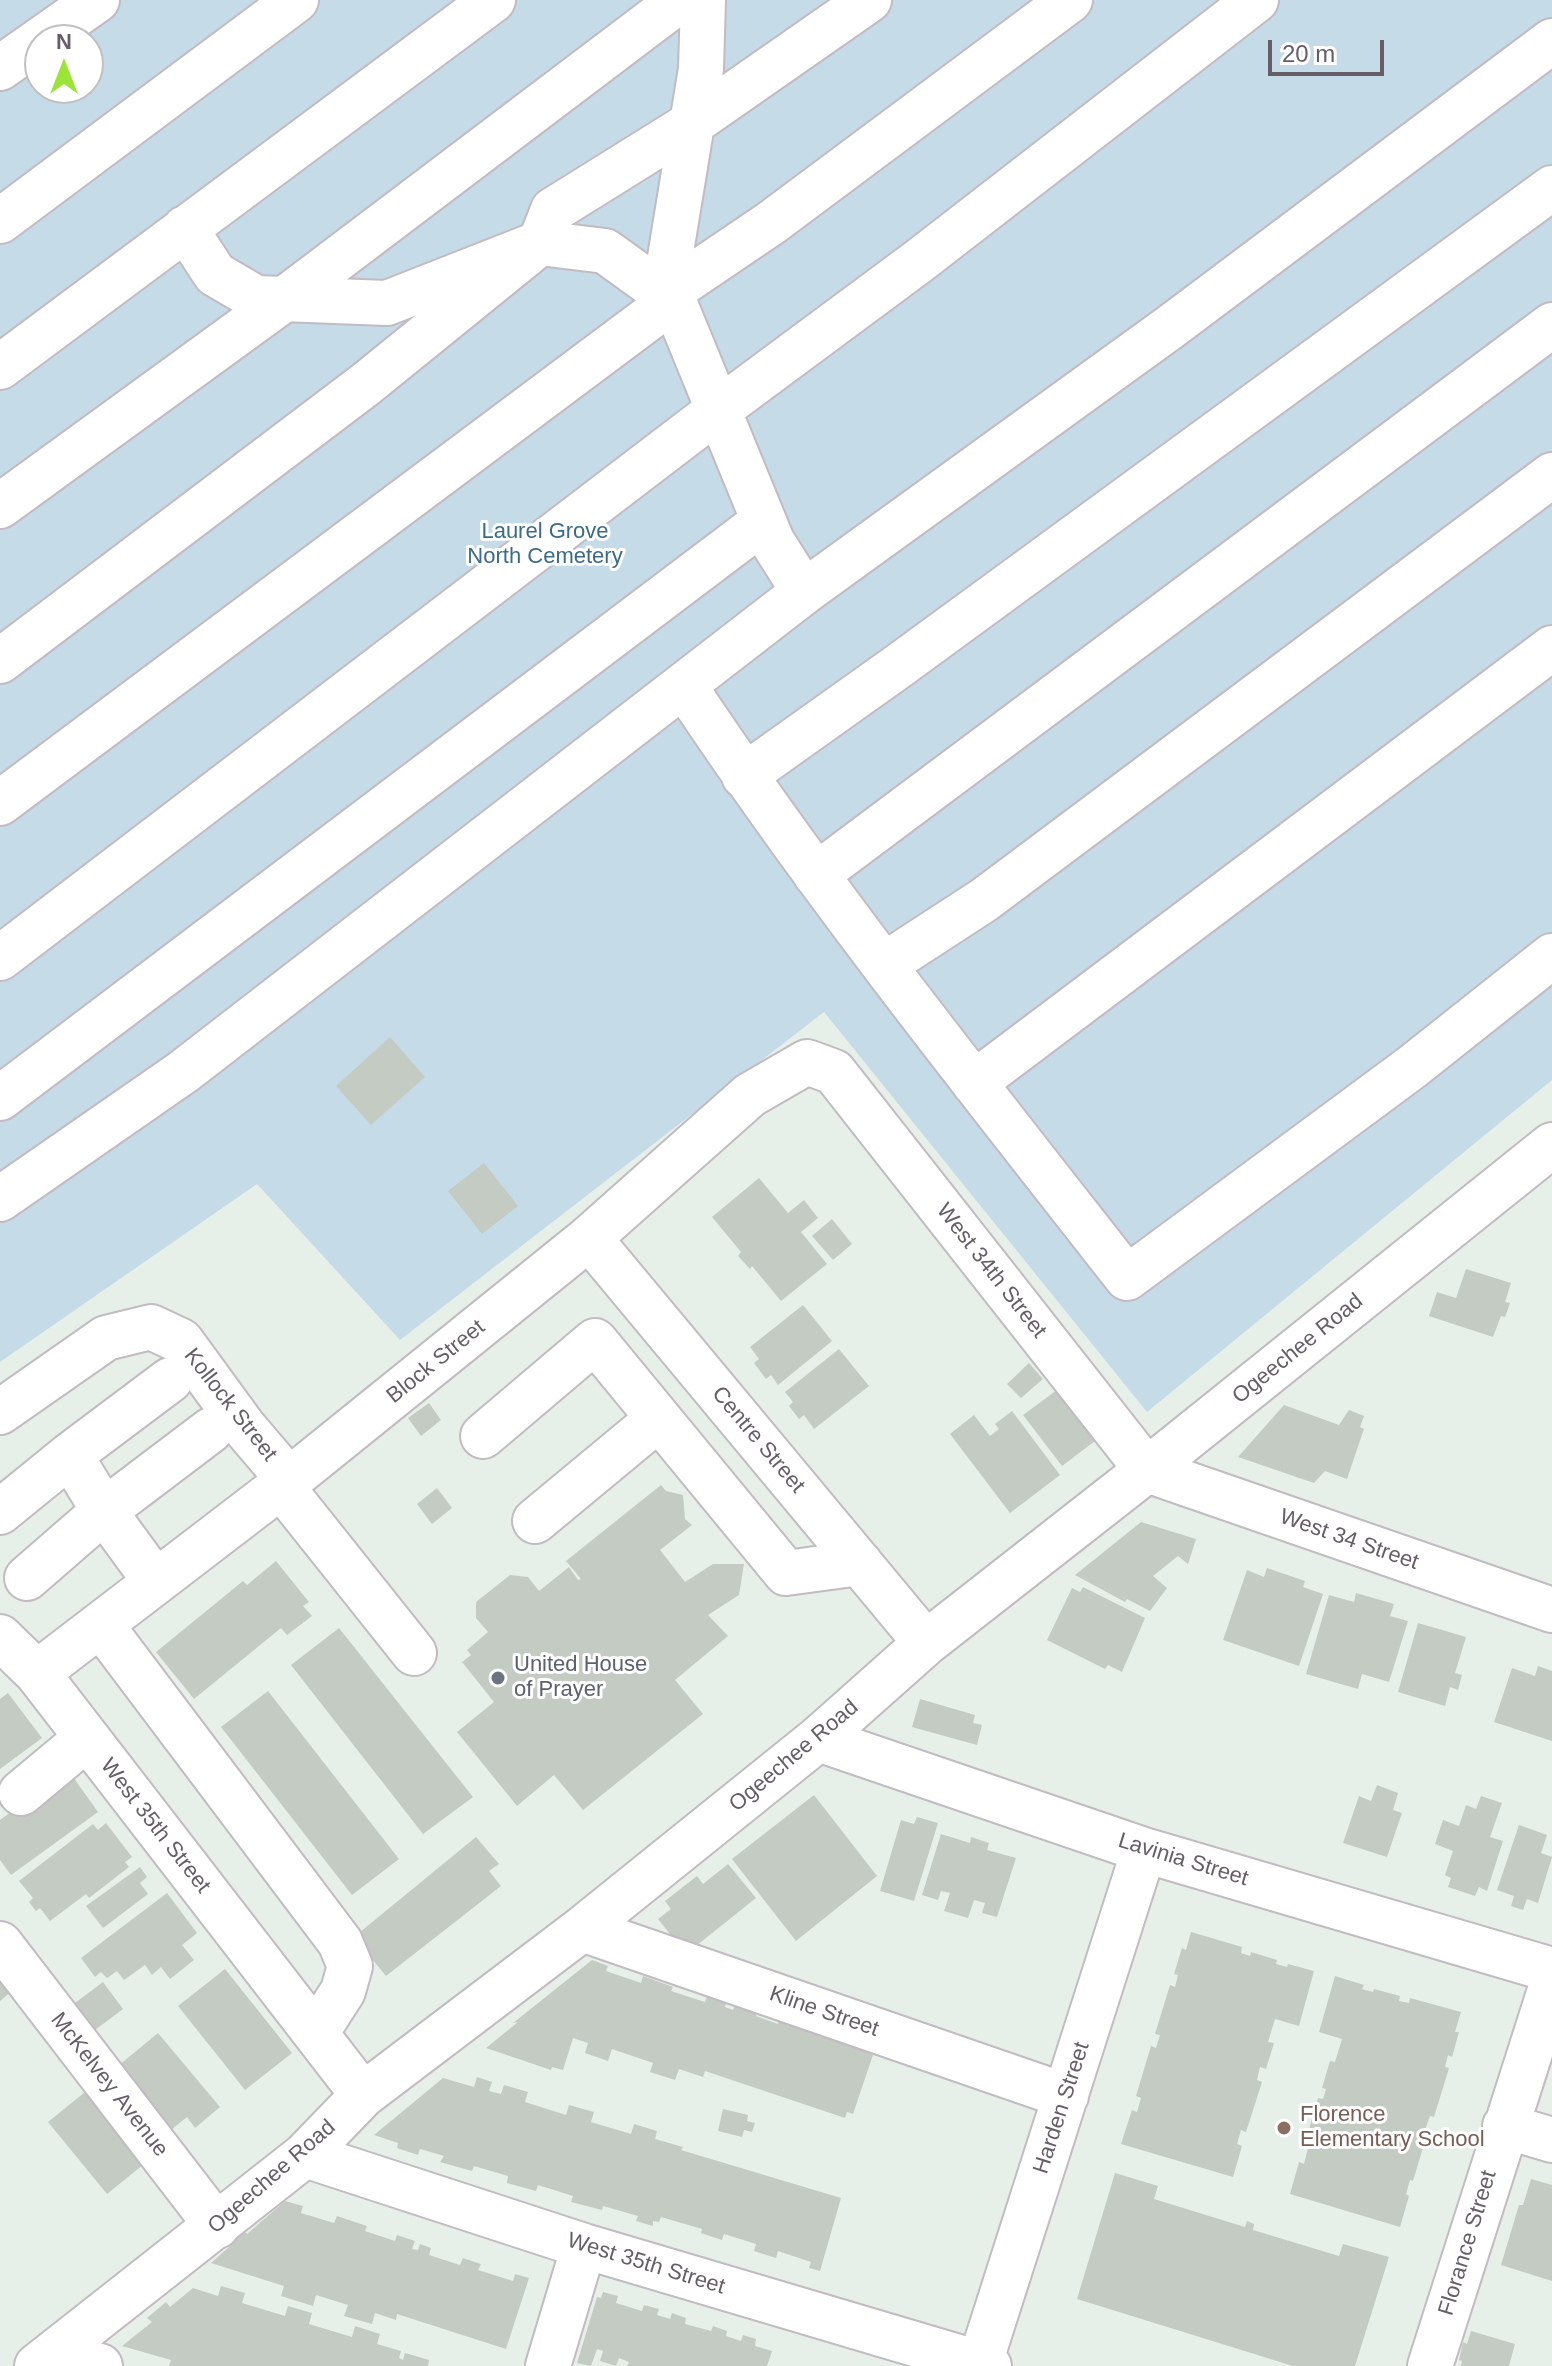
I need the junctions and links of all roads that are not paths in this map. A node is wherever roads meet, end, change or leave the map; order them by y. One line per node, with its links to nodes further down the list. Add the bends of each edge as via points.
1 (97, 0): 10 (street)
2 (296, 0): 13 (street)
3 (493, 0): 14 (street)
4 (680, 0): 17 (street)
5 (703, 0): 11 (street, via 701,69)
6 (869, 0): 11 (street)
7 (1070, 0): 16 (street)
8 (1256, 0): 20 (street)
9 (1552, 41): 24 (street)
10 (0, 68)
11 (691, 124): 15 (street, via 553,210); 16 (street, via 666,282)
12 (1552, 188): 28 (street)
13 (0, 221)
14 (185, 228): 17 (street, via 215,274 256,298); 19 (street)
15 (540, 243): 16 (street, via 605,251); 17 (street, via 387,303); 26 (street, via 366,384)
16 (671, 296): 20 (street); 29 (street)
17 (286, 298): 22 (street)
18 (1552, 325): 30 (street)
19 (0, 367)
20 (718, 410): 23 (street); 32 (street)
21 (1552, 475): 33 (street, via 984,900)
22 (0, 506)
23 (764, 521): 24 (street); 36 (street)
24 (804, 592): 27 (street)
25 (1552, 648): 35 (street)
26 (0, 661)
27 (685, 687): 28 (street); 38 (street, via 183,1072)
28 (744, 776): 30 (street)
29 (0, 803)
30 (816, 875): 33 (street)
31 (1552, 956): 35 (street, via 1127,1278)
32 (0, 958)
33 (884, 965): 35 (street)
34 (834, 1072): 39 (street, Block Street, via 807,1062 750,1095); 48 (street, West 34th Street)
35 (974, 1083)
36 (0, 1098)
37 (1552, 1145): 48 (street, Ogeechee Road)
38 (0, 1199)
39 (589, 1238): 40 (street, Centre Street); 49 (street, Block Street)
40 (661, 1323): 41 (street); 53 (street, Centre Street)
41 (615, 1365): 44 (street); 46 (street, via 595,1341)
42 (170, 1380): 47 (street)
43 (0, 1412): 49 (street, Kollock Street, via 106,1338 151,1327 181,1341)
44 (658, 1419): 52 (street); 53 (street, via 786,1573)
45 (211, 1430): 50 (street)
46 (483, 1436)
47 (70, 1455): 50 (street); 51 (street)
48 (1147, 1470): 56 (street, West 34 Street); 59 (street, Ogeechee Road)
49 (285, 1483): 55 (street, Block Street); 60 (street, Kollock Street)
50 (104, 1511): 54 (street); 55 (street)
51 (0, 1512)
52 (535, 1521)
53 (860, 1563): 59 (street, Centre Street)
54 (27, 1578)
55 (156, 1582): 57 (street, Block Street)
56 (1552, 1610)
57 (101, 1625): 61 (street, Block Street); 70 (street, via 340,1942 350,1966 343,1991)
58 (0, 1637): 61 (street, West 35th Street)
59 (926, 1643): 63 (street, Ogeechee Road)
60 (414, 1653)
61 (37, 1673): 62 (street, West 35th Street)
62 (87, 1738): 64 (street); 70 (street, West 35th Street)
63 (818, 1739): 65 (street, Lavinia Street); 66 (street, Ogeechee Road)
64 (21, 1793)
65 (1144, 1850): 68 (street, Lavinia Street); 72 (street, Harden Street)
66 (582, 1929): 71 (street, Ogeechee Road); 72 (street, Kline Street)
67 (0, 1944): 76 (street, McKelvey Avenue)
68 (1552, 1970)
69 (1552, 1984): 73 (street, Florance Street)
70 (316, 2033): 71 (street, West 35th Street)
71 (363, 2095): 75 (street, Ogeechee Road)
72 (1066, 2096): 79 (street, Harden Street)
73 (1505, 2126): 74 (street); 82 (street, Florance Street)
74 (1552, 2140)
75 (305, 2155): 76 (street, Ogeechee Road); 77 (street, West 35th Street)
76 (217, 2226): 78 (street, Ogeechee Road)
77 (584, 2246): 79 (street, West 35th Street); 81 (street)
78 (46, 2359): 80 (street)
79 (983, 2365)
80 (100, 2366)
81 (548, 2366)
82 (1430, 2366)

